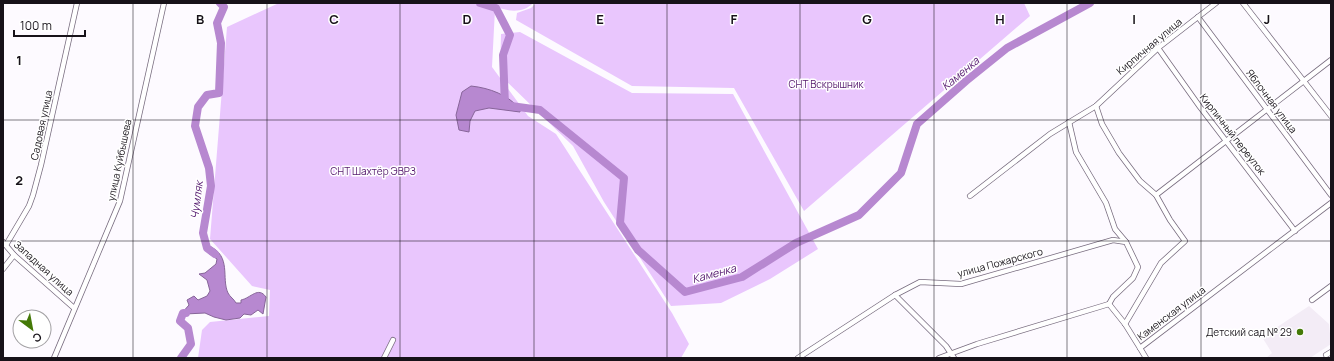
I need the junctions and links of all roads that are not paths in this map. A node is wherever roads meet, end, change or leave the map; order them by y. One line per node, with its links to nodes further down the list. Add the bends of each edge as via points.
1 (77, 3): 20 (street, Садовая улица, via 33,195 29,206)
2 (164, 3): 27 (street, улица Куйбышева, via 120,201 113,223)
3 (1216, 3): 5 (street, Кирпичная улица)
4 (1243, 3): 8 (street)
5 (1198, 17): 6 (street, Кирпичная улица); 10 (street, Яблочная улица)
6 (1158, 48): 9 (street, Кирпичная улица); 13 (street, Кирпичный переулок)
7 (1331, 60): 8 (street)
8 (1304, 81): 10 (street); 11 (street)
9 (1096, 106): 12 (street, Кирпичная улица); 14 (street, via 1102,124 1119,153 1140,181)
10 (1267, 109): 13 (street); 15 (street, Яблочная улица)
11 (1331, 116)
12 (1069, 122): 16 (street, Кирпичная улица); 19 (street, via 1076,152 1106,203 1115,229)
13 (1226, 141): 14 (street); 18 (street, Кирпичный переулок)
14 (1156, 195): 28 (street, via 1186,242 1161,263)
15 (1331, 195)
16 (970, 196)
17 (1331, 203): 18 (street, Каменская улица)
18 (1295, 231): 30 (street, Каменская улица)
19 (1126, 242): 24 (street, улица Пожарского, via 1113,240 961,284 920,282); 26 (street, via 1138,267 1133,278)
20 (4, 244): 21 (street, Западная улица)
21 (14, 255): 22 (street); 27 (street, Западная улица)
22 (3, 269)
23 (1331, 286): 25 (street)
24 (895, 295): 32 (street); 36 (street, улица Пожарского)
25 (1312, 300)
26 (1109, 304): 28 (street, Каменская улица); 32 (street)
27 (74, 308): 34 (street, улица Куйбышева)
28 (1125, 324): 30 (street, Каменская улица)
29 (393, 340): 35 (street)
30 (1140, 348): 39 (street)
31 (1331, 352): 33 (street)
32 (950, 353): 37 (street); 38 (street)
33 (1326, 355)
34 (54, 358)
35 (384, 358)
36 (798, 358)
37 (939, 358)
38 (954, 358)
39 (1146, 358)

